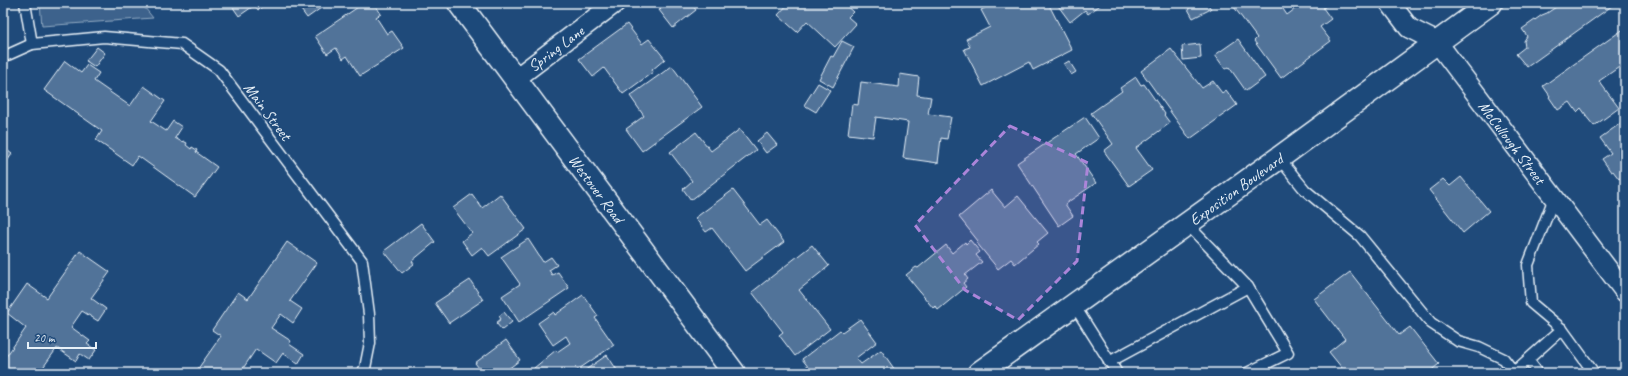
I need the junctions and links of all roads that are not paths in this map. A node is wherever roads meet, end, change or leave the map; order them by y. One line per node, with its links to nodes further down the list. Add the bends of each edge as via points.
1 (25, 3): 7 (lane)
2 (459, 3): 9 (street, Westover Road)
3 (616, 3): 9 (street, Spring Lane)
4 (1390, 3): 6 (street, McCullough Street, via 1409,28)
5 (1491, 3): 6 (street, Exposition Boulevard)
6 (1437, 42): 10 (street, Exposition Boulevard); 11 (street, McCullough Street)
7 (32, 44): 8 (lane, Main Street); 20 (lane, Main Street, via 104,37 182,44 219,70 362,261 370,343)
8 (3, 57)
9 (515, 79): 21 (street, Westover Road)
10 (1279, 158): 12 (street, Exposition Boulevard); 19 (lane, via 1305,190 1360,236 1431,323 1458,341 1479,347 1504,359)
11 (1554, 198): 14 (street, McCullough Street); 16 (lane, via 1528,265 1531,302)
12 (1187, 224): 13 (lane); 15 (street, Exposition Boulevard)
13 (1248, 287): 18 (lane); 24 (lane, via 1288,353)
14 (1625, 292)
15 (1074, 305): 18 (lane); 22 (street, Exposition Boulevard)
16 (1562, 329): 17 (lane); 26 (lane)
17 (1528, 360): 19 (lane); 25 (lane)
18 (1109, 362): 23 (lane)
19 (1513, 372)
20 (362, 373)
21 (734, 373)
22 (979, 373)
23 (1117, 373)
24 (1247, 373)
25 (1538, 373)
26 (1594, 373)

